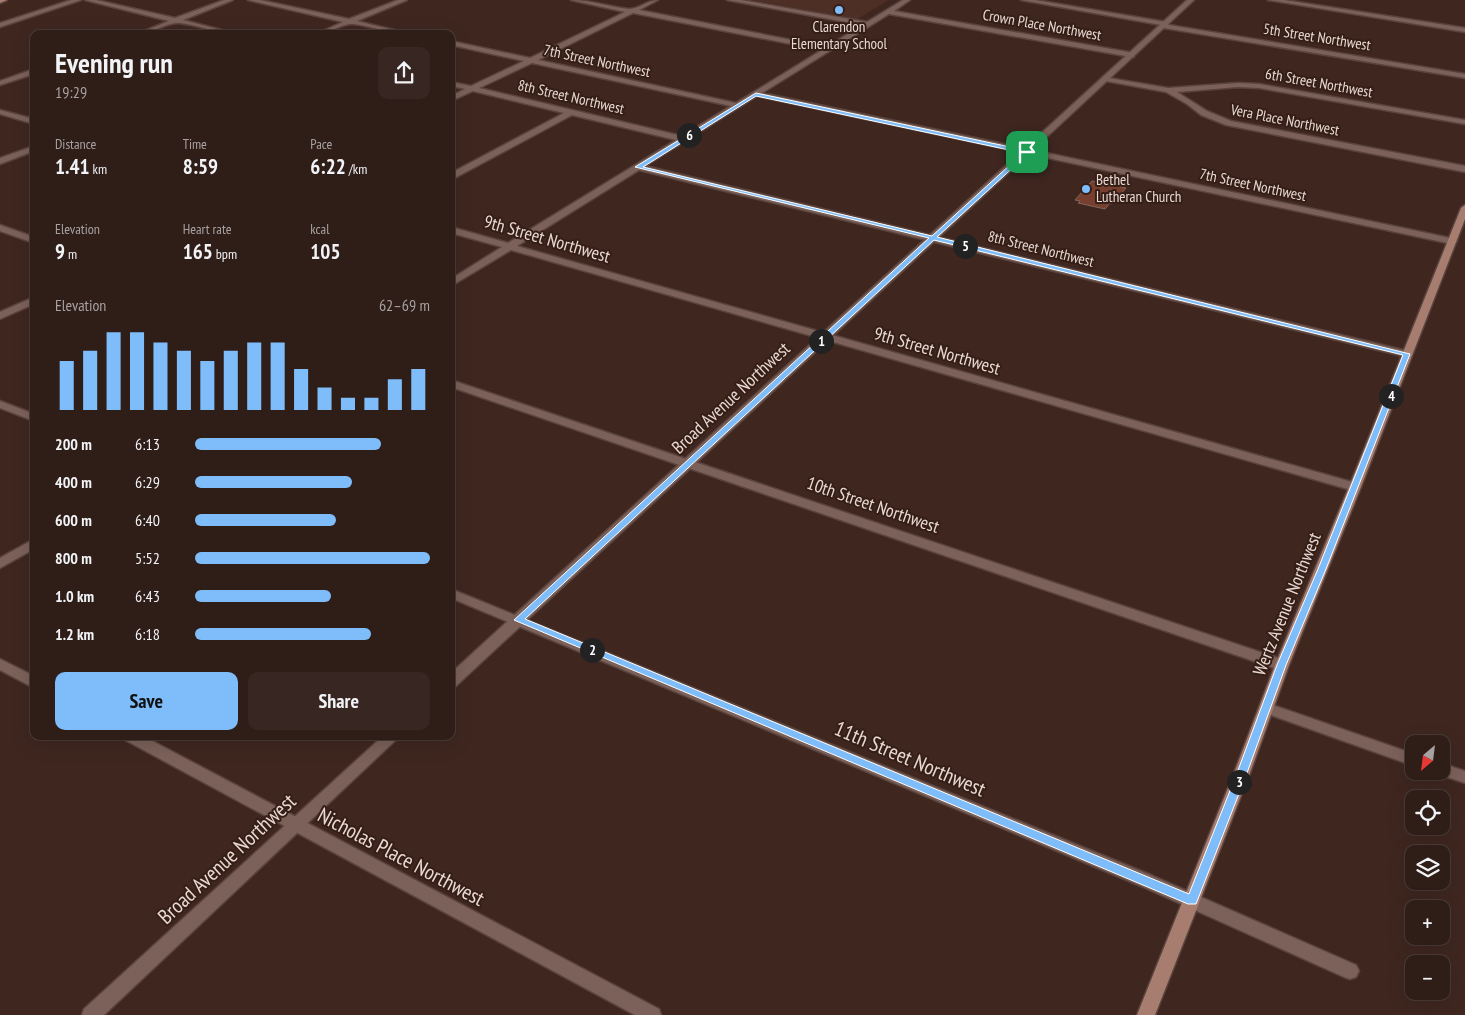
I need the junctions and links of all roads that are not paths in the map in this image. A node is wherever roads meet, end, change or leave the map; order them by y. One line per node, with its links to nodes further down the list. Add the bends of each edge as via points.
1 (4, 0): 14 (main road)
2 (78, 0): 20 (street)
3 (88, 0): 17 (street)
4 (230, 0): 17 (street)
5 (251, 0): 18 (street)
6 (404, 0): 18 (street)
7 (574, 0): 15 (street)
8 (656, 0): 15 (street)
9 (730, 0): 19 (street)
10 (907, 0): 16 (street)
11 (1024, 0): 21 (street, 5th Street Northwest)
12 (1191, 0): 21 (street, Broad Avenue Northwest)
13 (1271, 0): 26 (street)
14 (0, 1)
15 (632, 11): 28 (street); 30 (street)
16 (888, 12): 19 (street); 29 (street, Crown Place Northwest)
17 (175, 20): 22 (street); 23 (street)
18 (350, 21): 24 (street); 25 (street)
19 (868, 24): 28 (street)
20 (0, 25)
21 (1165, 25): 29 (street, Broad Avenue Northwest); 32 (street, 5th Street Northwest)
22 (150, 30)
23 (217, 30)
24 (329, 30)
25 (389, 30)
26 (1465, 30)
27 (455, 44): 30 (street, 7th Street Northwest)
28 (829, 49): 38 (street)
29 (1132, 55): 33 (street, Broad Avenue Northwest)
30 (531, 61): 36 (street); 40 (street, 7th Street Northwest)
31 (30, 72): 34 (street)
32 (1465, 76)
33 (1106, 79): 37 (street, Vera Place Northwest); 47 (street, Broad Avenue Northwest)
34 (0, 83)
35 (455, 85): 36 (street, 8th Street Northwest)
36 (471, 89): 39 (street); 42 (street, 8th Street Northwest)
37 (1168, 90): 44 (street, 6th Street Northwest, via 1259,86); 50 (street, Vera Place Northwest, via 1204,113 1229,123)
38 (756, 94): 40 (street); 47 (street, 7th Street Northwest)
39 (455, 97)
40 (737, 105): 45 (street)
41 (0, 112): 43 (street)
42 (570, 112): 45 (street, 8th Street Northwest); 51 (street)
43 (30, 121)
44 (1465, 122)
45 (684, 139): 49 (street)
46 (30, 150): 48 (street)
47 (1027, 152): 55 (street, Broad Avenue Northwest); 57 (street, 7th Street Northwest)
48 (0, 161)
49 (638, 167): 55 (street, 8th Street Northwest); 58 (street)
50 (1465, 169)
51 (455, 175)
52 (1465, 208): 57 (main road, Wertz Avenue Northwest)
53 (0, 228): 56 (street)
54 (455, 231): 58 (street, 9th Street Northwest)
55 (933, 238): 62 (street, Broad Avenue Northwest); 63 (street, 8th Street Northwest)
56 (30, 239)
57 (1452, 242): 63 (main road, Wertz Avenue Northwest)
58 (509, 247): 59 (street); 62 (street, 9th Street Northwest)
59 (455, 281)
60 (30, 302): 61 (street)
61 (0, 316)
62 (826, 336): 67 (street, Broad Avenue Northwest); 68 (street, 9th Street Northwest)
63 (1407, 354): 68 (main road, Wertz Avenue Northwest)
64 (455, 384): 67 (street, 10th Street Northwest)
65 (0, 404): 66 (street)
66 (30, 416)
67 (689, 464): 72 (street, Broad Avenue Northwest); 74 (street, 10th Street Northwest)
68 (1355, 487): 74 (main road, Wertz Avenue Northwest)
69 (30, 545): 70 (street)
70 (0, 564)
71 (455, 595): 72 (street, 11th Street Northwest)
72 (518, 620): 75 (street, Broad Avenue Northwest); 84 (street, 11th Street Northwest)
73 (0, 664): 76 (street)
74 (1282, 665): 77 (main road, Wertz Avenue Northwest)
75 (455, 678)
76 (30, 681)
77 (1266, 708): 80 (street); 84 (main road, Wertz Avenue Northwest)
78 (137, 740): 83 (street, Nicholas Place Northwest)
79 (389, 740): 83 (street, Broad Avenue Northwest)
80 (1405, 757)
81 (1450, 772): 82 (street)
82 (1465, 778)
83 (296, 826): 86 (street, Broad Avenue Northwest); 87 (street, Nicholas Place Northwest)
84 (1192, 900): 85 (street, 11th Street Northwest); 88 (main road, Wertz Avenue Northwest)
85 (1350, 971)
86 (91, 1015)
87 (652, 1015)
88 (1146, 1015)

